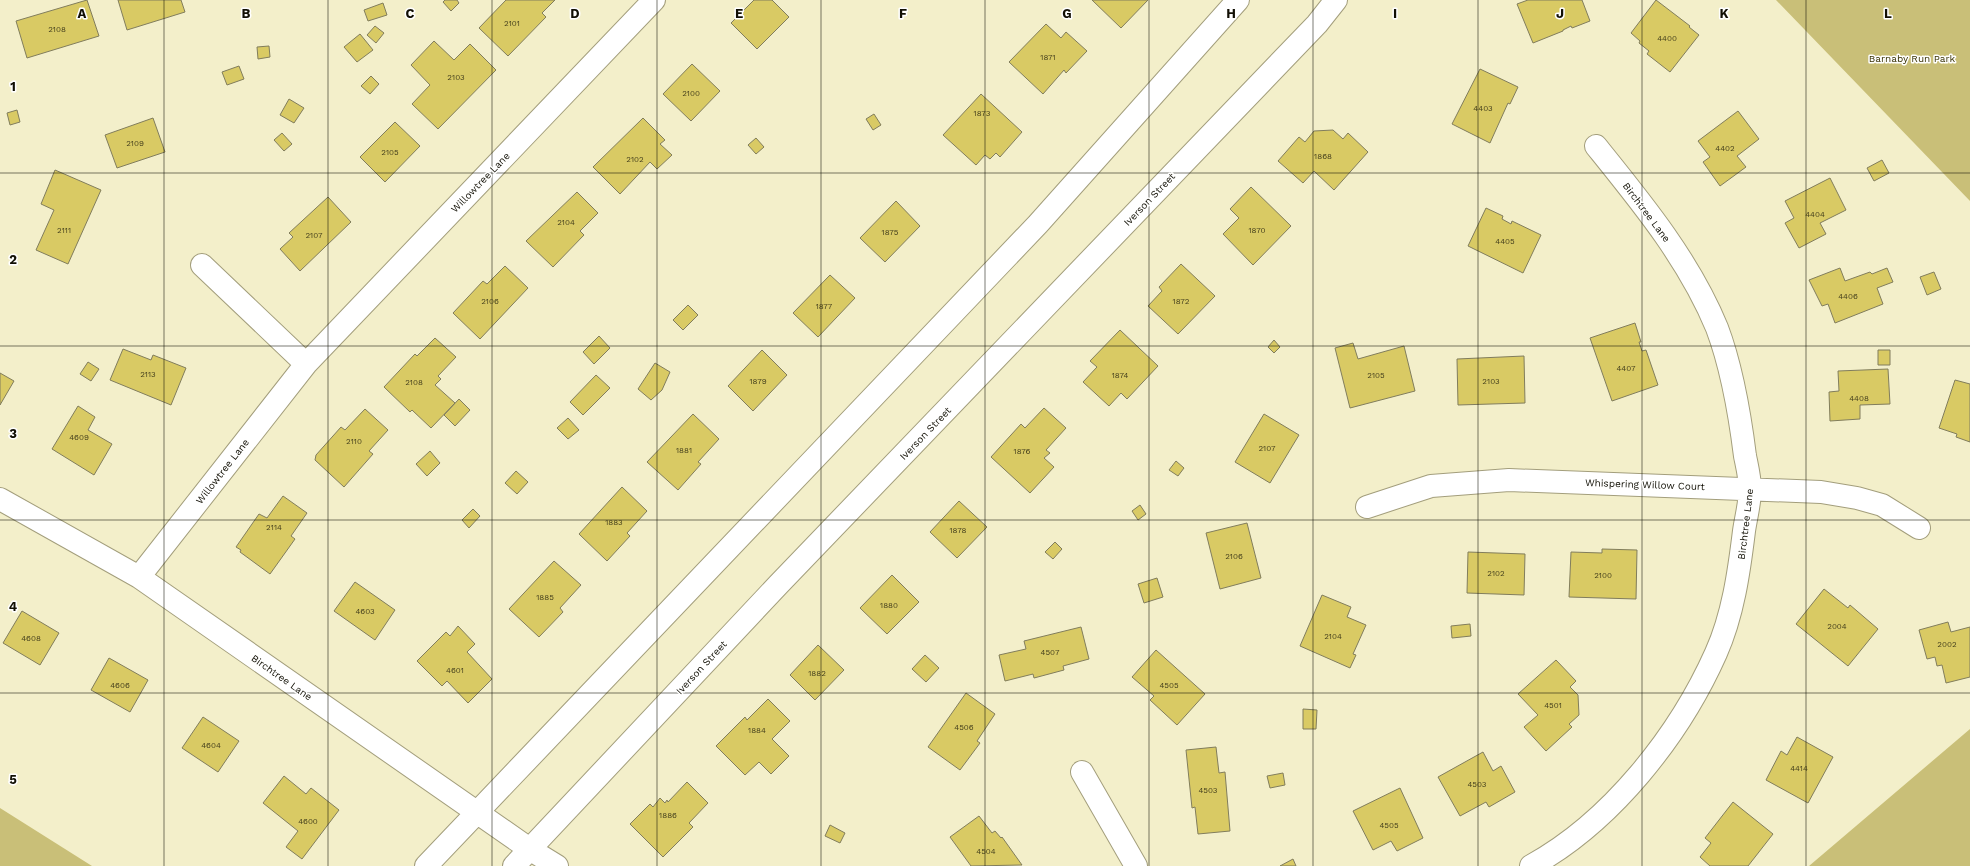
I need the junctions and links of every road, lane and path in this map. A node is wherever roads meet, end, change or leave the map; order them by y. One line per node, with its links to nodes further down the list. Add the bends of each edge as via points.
1 (654, 0): 6 (street, Willowtree Lane)
2 (1238, 0): 13 (street, via 1038,224)
3 (1336, 0): 14 (street, Iverson Street, via 1317,24 778,585)
4 (1596, 146): 7 (street, Birchtree Lane, via 1647,210 1680,259 1708,309 1717,330 1741,422)
5 (202, 265): 6 (street)
6 (306, 364): 11 (street, Willowtree Lane)
7 (1750, 488): 9 (street, Whispering Willow Court, via 1509,480 1431,486); 10 (street, Whispering Willow Court, via 1822,492 1857,498 1882,505); 19 (street, Birchtree Lane, via 1737,587 1716,653 1682,716 1640,774 1593,823)
8 (0, 499): 11 (street, Birchtree Lane)
9 (1367, 507)
10 (1919, 528)
11 (139, 577): 13 (street, Birchtree Lane)
12 (1082, 772): 18 (street)
13 (477, 812): 14 (street, Birchtree Lane); 15 (street)
14 (531, 850): 16 (street, Iverson Street); 17 (street, Birchtree Lane)
15 (426, 866)
16 (514, 866)
17 (557, 866)
18 (1136, 866)
19 (1531, 866)

